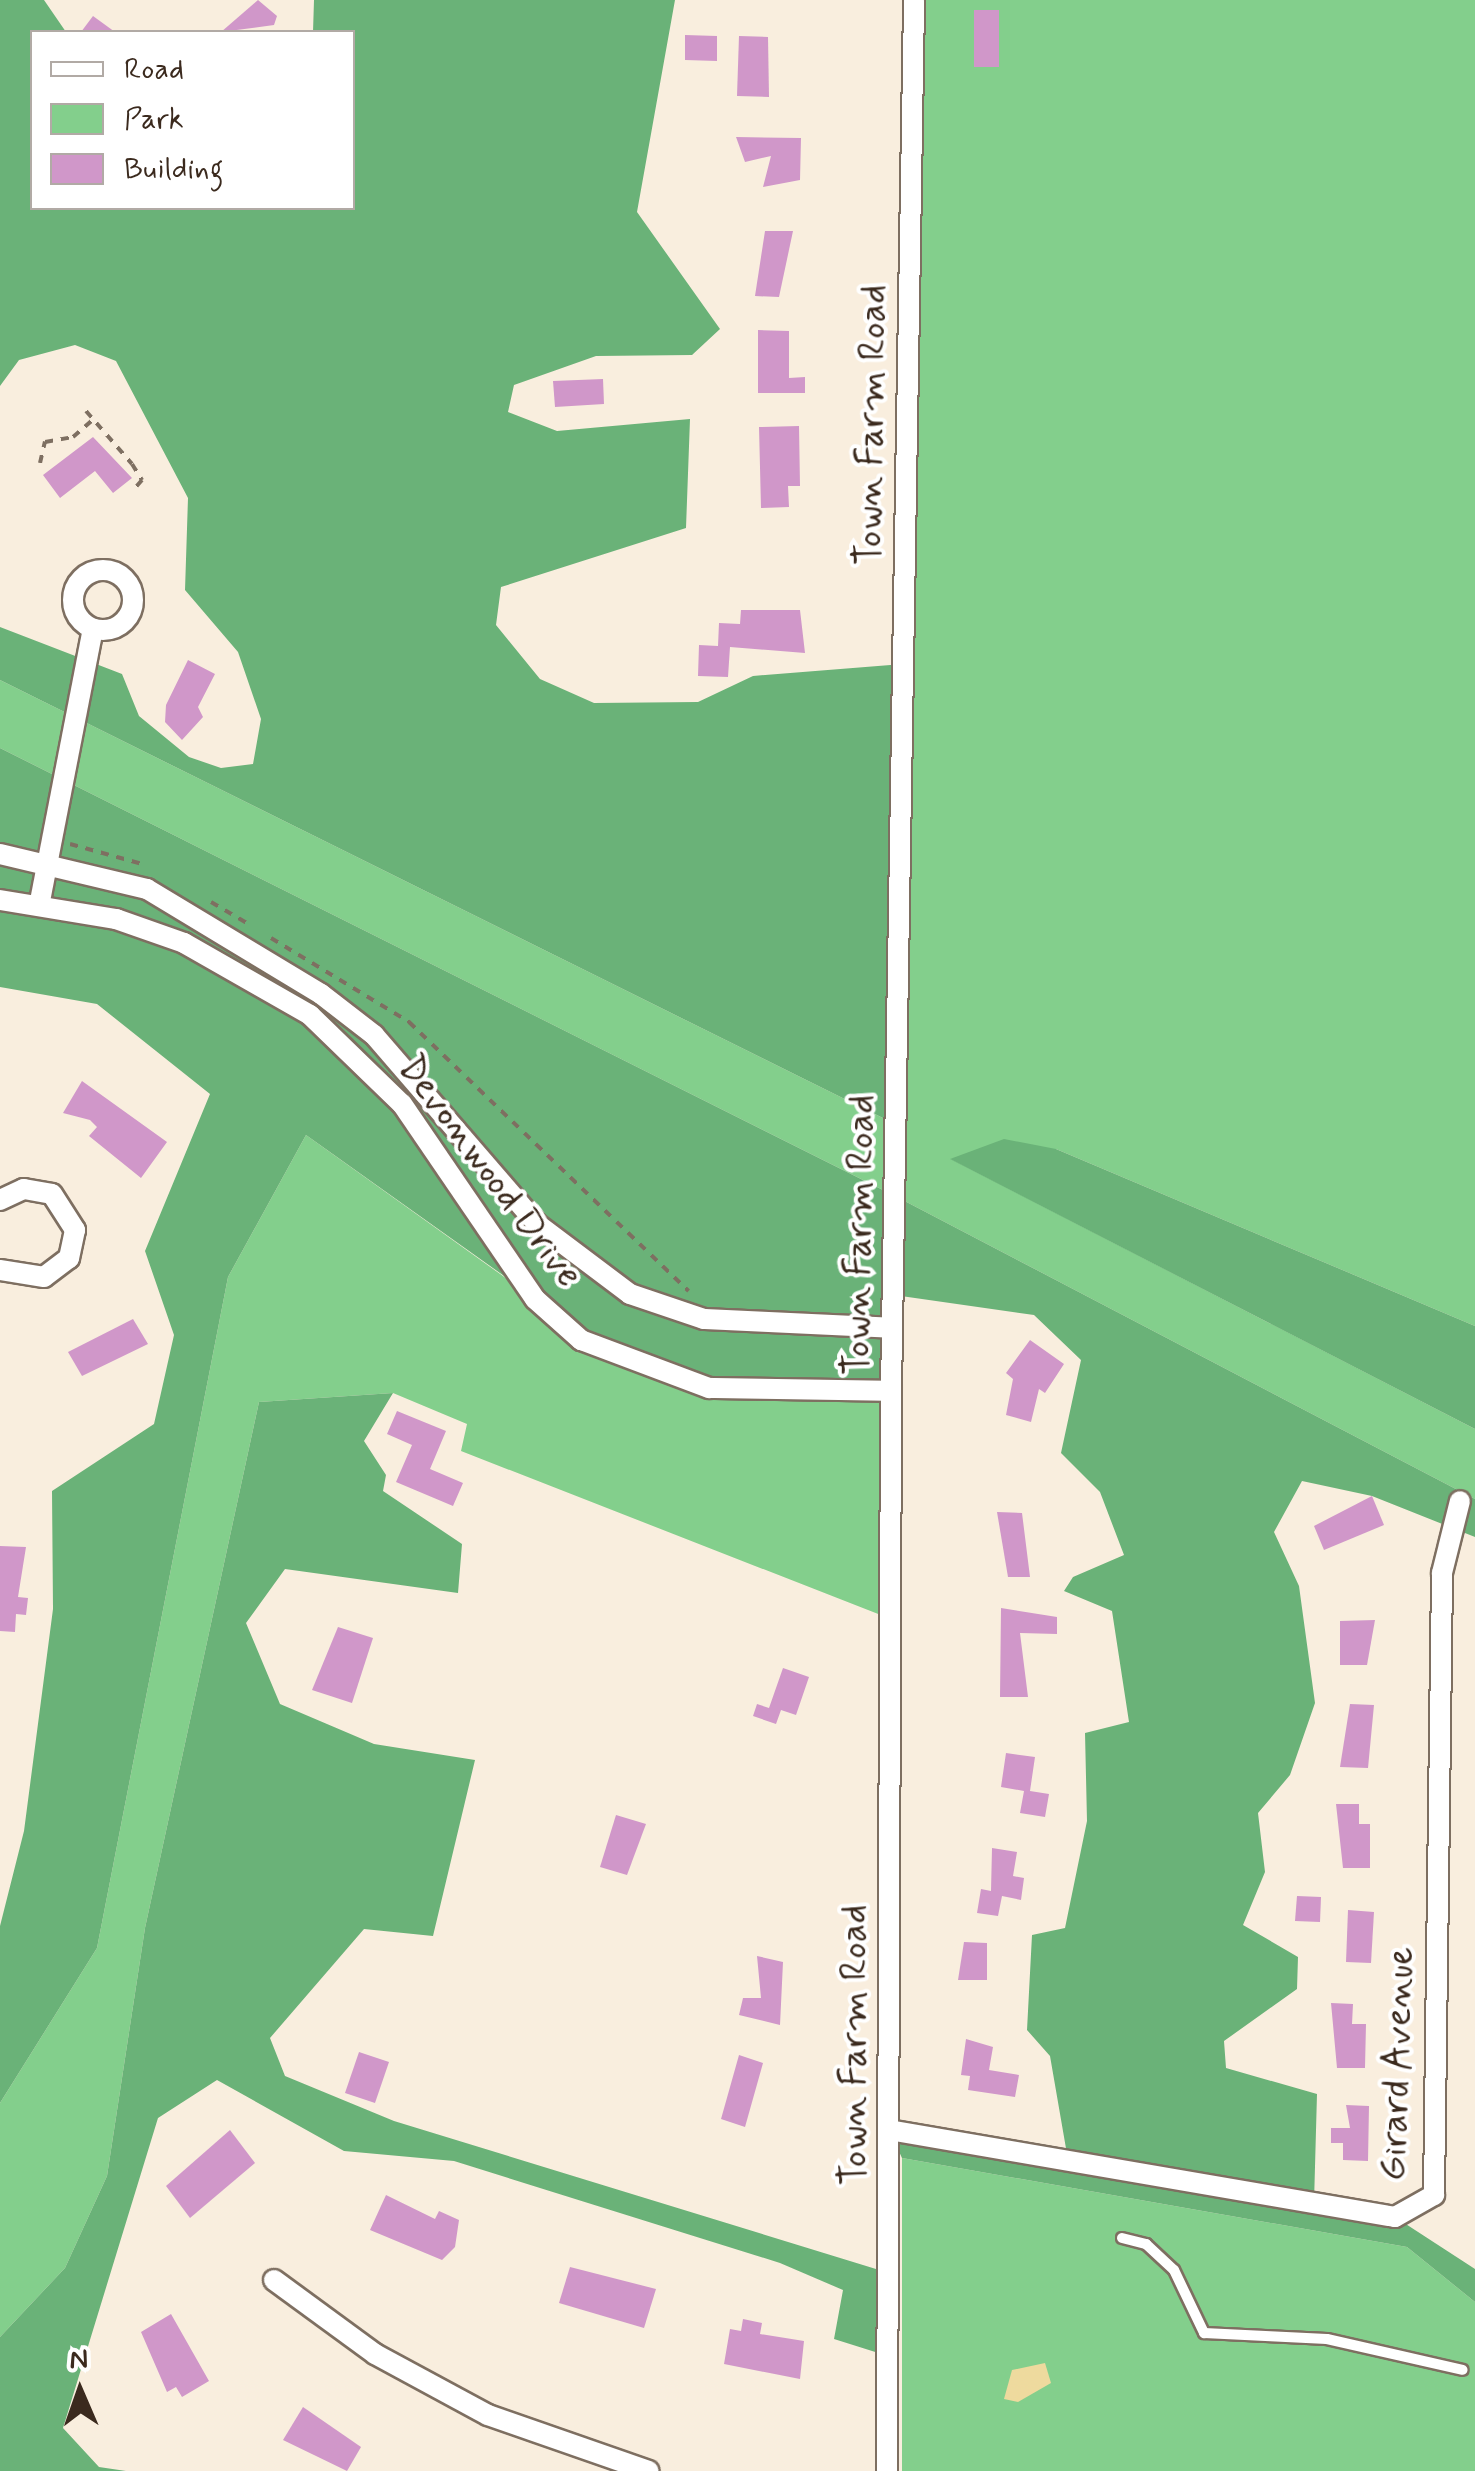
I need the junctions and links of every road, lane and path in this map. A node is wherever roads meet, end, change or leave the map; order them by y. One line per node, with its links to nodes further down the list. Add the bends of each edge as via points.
1 (914, 0): 17 (street, Town Farm Road)
2 (86, 411): 3 (path)
3 (94, 420): 4 (path, via 73,437 45,442); 5 (path, via 142,480)
4 (40, 462)
5 (135, 488)
6 (93, 629): 7 (street)
7 (54, 839): 9 (street); 10 (path)
8 (0, 854): 9 (street, Devonwood Drive)
9 (48, 860): 13 (street); 17 (street, Devonwood Drive, via 148,889 320,994 374,1036 537,1224 630,1294 704,1319)
10 (156, 868)
11 (200, 897): 16 (path, via 299,948 408,1022)
12 (0, 900): 13 (street, Devonwood Drive)
13 (40, 902): 18 (street, Devonwood Drive, via 184,943 310,1015 402,1104 536,1298 581,1340 710,1388)
14 (0, 1200): 15 (street, via 24,1189 52,1194 75,1230 69,1258 44,1277)
15 (0, 1270)
16 (702, 1300)
17 (892, 1328): 18 (street, Town Farm Road)
18 (892, 1391): 20 (street, Town Farm Road)
19 (1460, 1502): 20 (street, Girard Avenue, via 1442,1573 1434,2195 1395,2217)
20 (889, 2130): 25 (street, Town Farm Road)
21 (1122, 2238): 23 (lane, via 1146,2244 1174,2270 1204,2333 1346,2342)
22 (274, 2280): 24 (street, via 375,2354 488,2414)
23 (1463, 2370)
24 (648, 2471)
25 (887, 2471)

